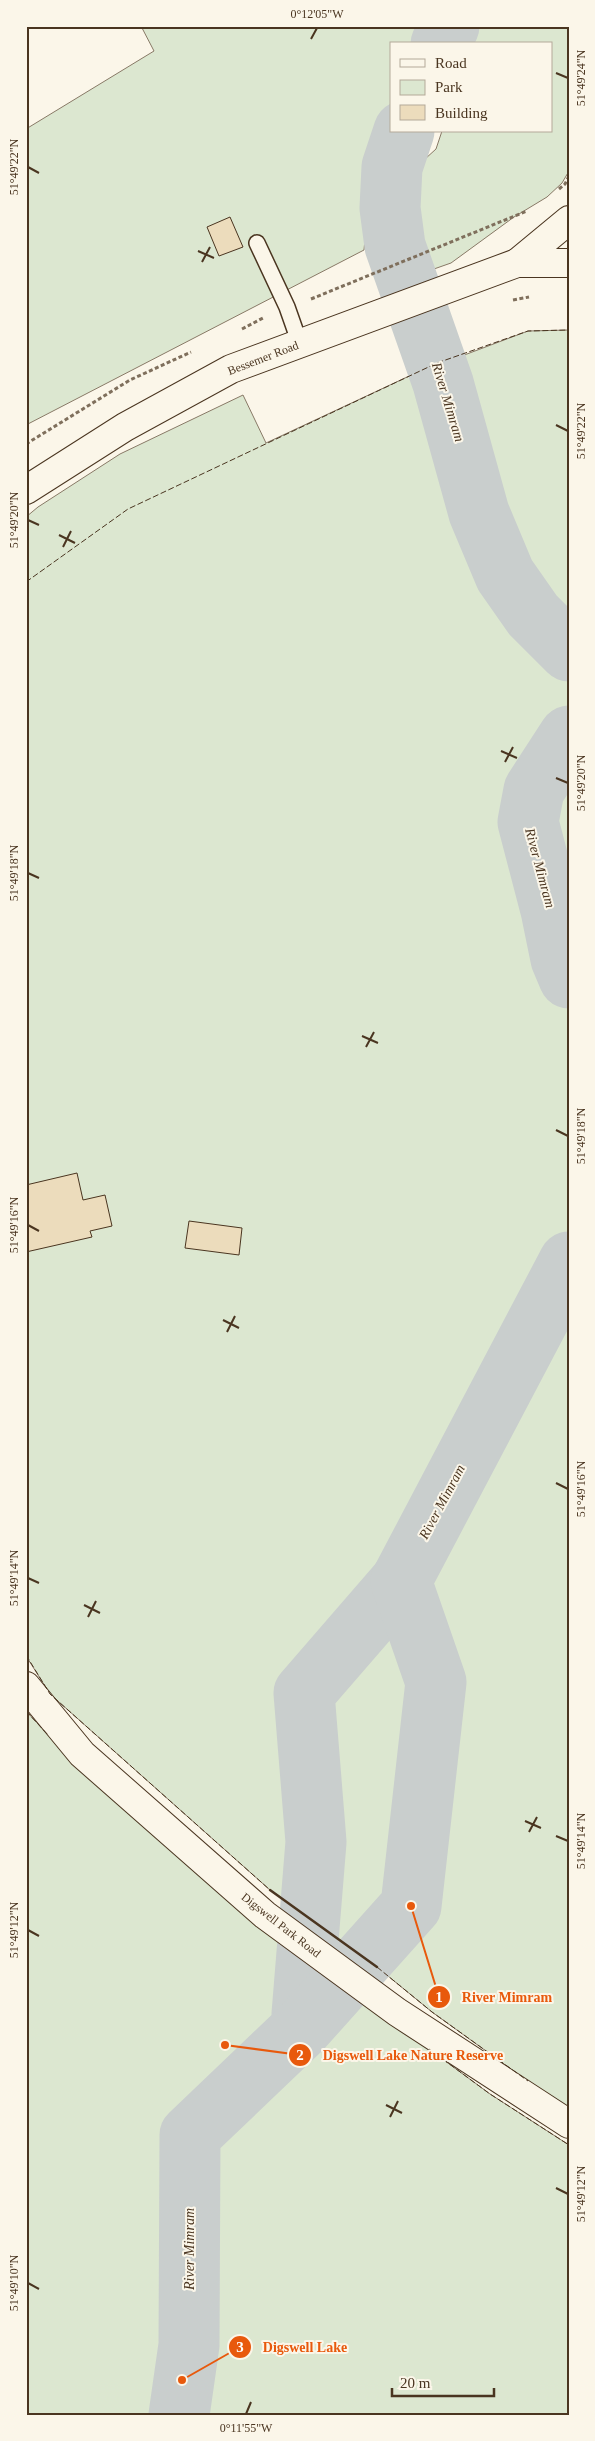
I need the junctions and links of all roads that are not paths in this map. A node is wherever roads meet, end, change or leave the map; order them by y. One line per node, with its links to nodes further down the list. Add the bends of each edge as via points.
1 (569, 220): 3 (street, Bessemer Road)
2 (257, 243): 5 (lane, via 287,307)
3 (517, 263): 4 (street, Bessemer Road); 5 (street, Bessemer Road)
4 (569, 263)
5 (300, 344): 6 (street, Bessemer Road, via 231,369 125,427)
6 (26, 490)
7 (26, 1686): 8 (street, Digswell Park Road, via 82,1754 265,1915 397,2012)
8 (569, 2124)

